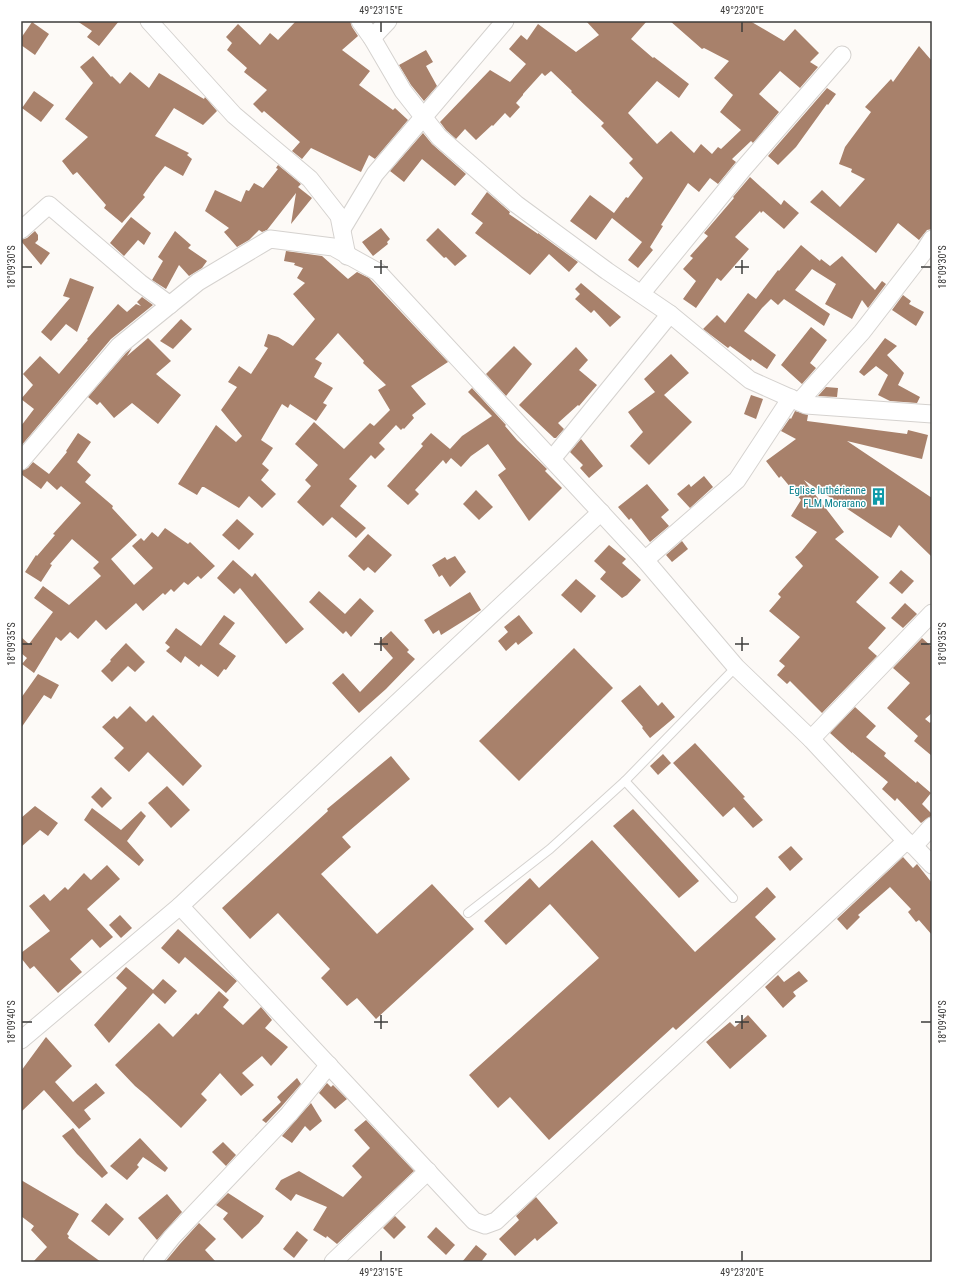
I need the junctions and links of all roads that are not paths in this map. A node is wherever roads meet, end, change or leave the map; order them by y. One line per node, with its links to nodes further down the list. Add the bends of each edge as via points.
1 (149, 21): 8 (street, via 234,115 310,179 339,216)
2 (360, 21): 5 (street)
3 (388, 21): 5 (street)
4 (505, 21): 7 (street)
5 (372, 38): 7 (street, via 404,91)
6 (842, 54): 12 (street, via 743,169)
7 (424, 117): 8 (street, via 375,174); 12 (street, via 439,137 516,204)
8 (342, 229): 11 (street)
9 (21, 230): 13 (street, via 49,205 140,283)
10 (932, 239): 15 (street, via 862,332)
11 (347, 256): 13 (street, via 332,247 270,239 198,282); 17 (street, via 378,272)
12 (641, 294): 14 (street)
13 (170, 305): 18 (street, via 120,346)
14 (670, 314): 15 (street, via 750,380); 17 (street)
15 (795, 400): 16 (street, via 806,405); 20 (street, via 737,480)
16 (932, 414)
17 (552, 459): 19 (street)
18 (21, 461)
19 (601, 512): 20 (street); 29 (street)
20 (645, 560): 22 (street)
21 (932, 613): 23 (street)
22 (736, 667): 23 (street); 24 (lane)
23 (811, 739): 26 (street)
24 (625, 781): 28 (lane); 30 (lane, via 550,848)
25 (932, 826): 26 (street)
26 (910, 843): 27 (street); 33 (street, via 496,1221 485,1225 474,1221)
27 (932, 865)
28 (733, 898)
29 (180, 906): 31 (street); 32 (street)
30 (468, 914)
31 (21, 1040)
32 (329, 1065): 33 (street); 34 (street, via 289,1114 172,1237)
33 (428, 1171): 35 (street)
34 (152, 1262)
35 (333, 1262)

